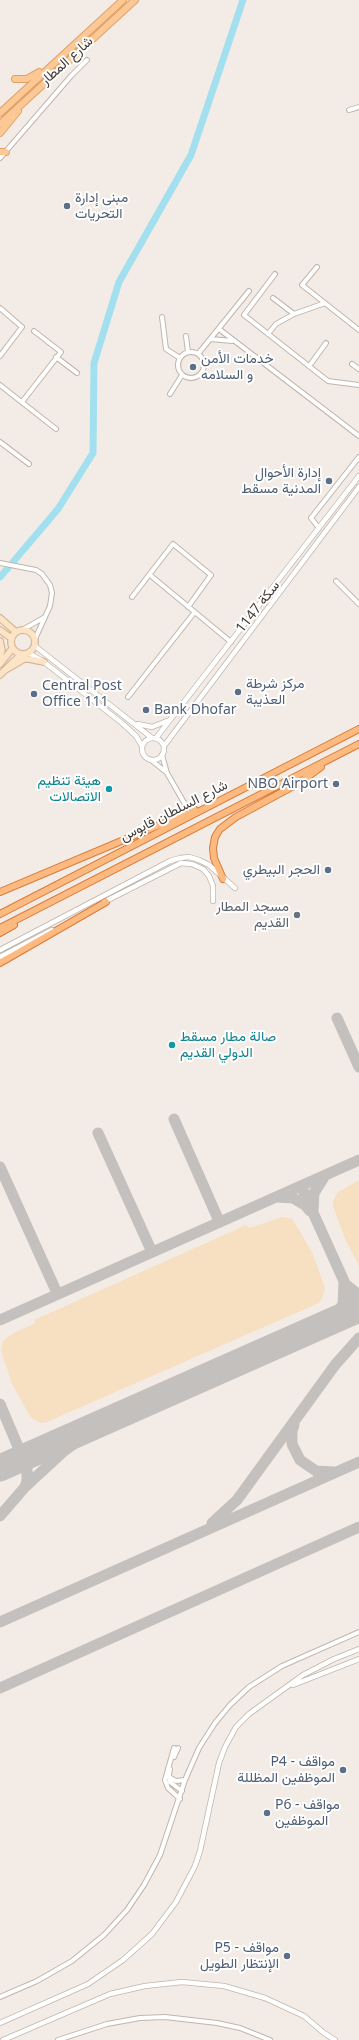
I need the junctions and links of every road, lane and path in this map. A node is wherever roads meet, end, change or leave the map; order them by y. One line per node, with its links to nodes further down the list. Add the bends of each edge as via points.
1 (123, 0): 4 (main road, شارع المطار)
2 (135, 0): 6 (main road, شارع المطار)
3 (87, 60): 12 (street)
4 (48, 68): 5 (main road, via 27,79); 9 (main road, شارع المطار)
5 (15, 79)
6 (38, 88): 10 (main road, شارع المطار); 11 (main road)
7 (359, 107): 8 (street)
8 (350, 110)
9 (0, 113)
10 (0, 124)
11 (0, 133)
12 (3, 152): 13 (street)
13 (0, 158)
14 (317, 267): 18 (street, via 302,285)
15 (275, 274): 25 (street, via 244,315)
16 (249, 291): 22 (street)
17 (273, 298): 20 (street)
18 (325, 303): 20 (street); 23 (street)
19 (0, 308): 32 (street, via 22,327)
20 (294, 314): 25 (street, via 276,324)
21 (162, 317): 34 (street, via 166,349)
22 (219, 329): 27 (street); 28 (street)
23 (359, 330)
24 (34, 331): 33 (street, via 61,352)
25 (268, 334): 36 (street)
26 (186, 336): 30 (street)
27 (211, 339): 28 (street); 31 (street)
28 (232, 341): 45 (street)
29 (326, 343): 36 (street)
30 (188, 352): 31 (street); 34 (street)
31 (198, 354): 39 (street, via 203,361 201,373 190,378)
32 (0, 356)
33 (56, 357): 38 (street); 43 (street)
34 (180, 358): 39 (street, via 177,365)
35 (352, 364): 37 (street)
36 (310, 365): 41 (street, via 328,381)
37 (359, 369)
38 (77, 373)
39 (182, 375): 42 (street)
40 (0, 385): 43 (street)
41 (359, 385)
42 (170, 394)
43 (22, 402): 44 (street)
44 (56, 429)
45 (359, 436)
46 (0, 442): 48 (street)
47 (359, 457): 51 (street, via 311,518)
48 (29, 464)
49 (359, 476): 51 (street, سكة 1147)
50 (358, 490): 83 (street, سكة 1147)
51 (319, 528): 66 (street, سكة 1147)
52 (0, 563): 59 (street, via 36,570 45,578 52,593)
53 (150, 575): 55 (street); 57 (street); 57 (street, via 173,544 211,575)
54 (336, 581): 56 (street)
55 (132, 597)
56 (359, 604)
57 (188, 607): 58 (street)
58 (194, 613): 66 (street); 76 (street)
59 (45, 617): 62 (street); 64 (street)
60 (0, 618): 62 (main road)
61 (0, 630): 63 (main road)
62 (19, 631): 63 (main road); 64 (main road, via 32,633)
63 (11, 638): 68 (main road)
64 (35, 639): 67 (main road)
65 (0, 641): 71 (main road)
66 (231, 642): 77 (street, سكة 1147)
67 (35, 646): 69 (main road); 78 (street)
68 (12, 649): 70 (main road); 73 (main road)
69 (29, 653): 70 (main road); 72 (street)
70 (20, 655): 74 (main road)
71 (0, 657)
72 (44, 662): 74 (main road, via 24,660); 82 (street, via 122,723 136,736)
73 (0, 664)
74 (5, 670): 75 (main road)
75 (0, 675)
76 (128, 697)
77 (172, 718): 78 (street, via 157,727 146,727); 80 (street, سكة 1147)
78 (133, 722): 80 (street)
79 (359, 729): 88 (highway, شارع السلطان قابوس)
80 (154, 738): 82 (street, via 145,740); 83 (street)
81 (359, 744): 85 (highway, شارع السلطان قابوس)
82 (142, 746): 86 (street, via 142,753)
83 (164, 746): 84 (street)
84 (162, 755): 86 (street); 87 (street)
85 (338, 755): 90 (highway, via 298,783 236,817 220,829 213,848 214,858); 93 (highway, شارع السلطان قابوس)
86 (151, 760): 87 (street)
87 (167, 773): 89 (street)
88 (237, 792): 92 (highway); 97 (highway, شارع السلطان قابوس)
89 (186, 806)
90 (223, 879): 91 (street); 96 (street, via 209,865 199,860 180,858 170,861)
91 (235, 888)
92 (0, 893)
93 (54, 900): 98 (highway, شارع السلطان قابوس); 99 (highway)
94 (213, 901): 95 (street, via 213,886 209,876 203,869 181,863)
95 (106, 902): 96 (highway)
96 (80, 913): 100 (street); 101 (street); 102 (highway)
97 (0, 914)
98 (0, 928)
99 (0, 933)
100 (0, 950)
101 (0, 957)
102 (0, 963)
103 (359, 1632): 108 (street, via 282,1666 239,1696 206,1736)
104 (359, 1648): 106 (street, via 299,1678)
105 (359, 1659): 106 (street)
106 (293, 1685): 112 (street, via 249,1714 232,1732 219,1763 195,1866 176,1902 152,1934 112,1969 88,1984)
107 (169, 1777): 108 (street, via 176,1781); 109 (street, via 174,1786); 110 (street, via 176,1748 165,1781 169,1789)
108 (185, 1780): 109 (street)
109 (182, 1791): 110 (street)
110 (180, 1799): 111 (street, via 157,1863 121,1917 97,1942 72,1961)
111 (0, 1998)
112 (0, 2023)
113 (3, 2040): 116 (street, via 99,1998 127,1990 182,1982 224,1986 265,1998 304,2016)
114 (58, 2040): 115 (street, via 111,2023 165,2017 240,2028)
115 (270, 2040)
116 (335, 2040)

